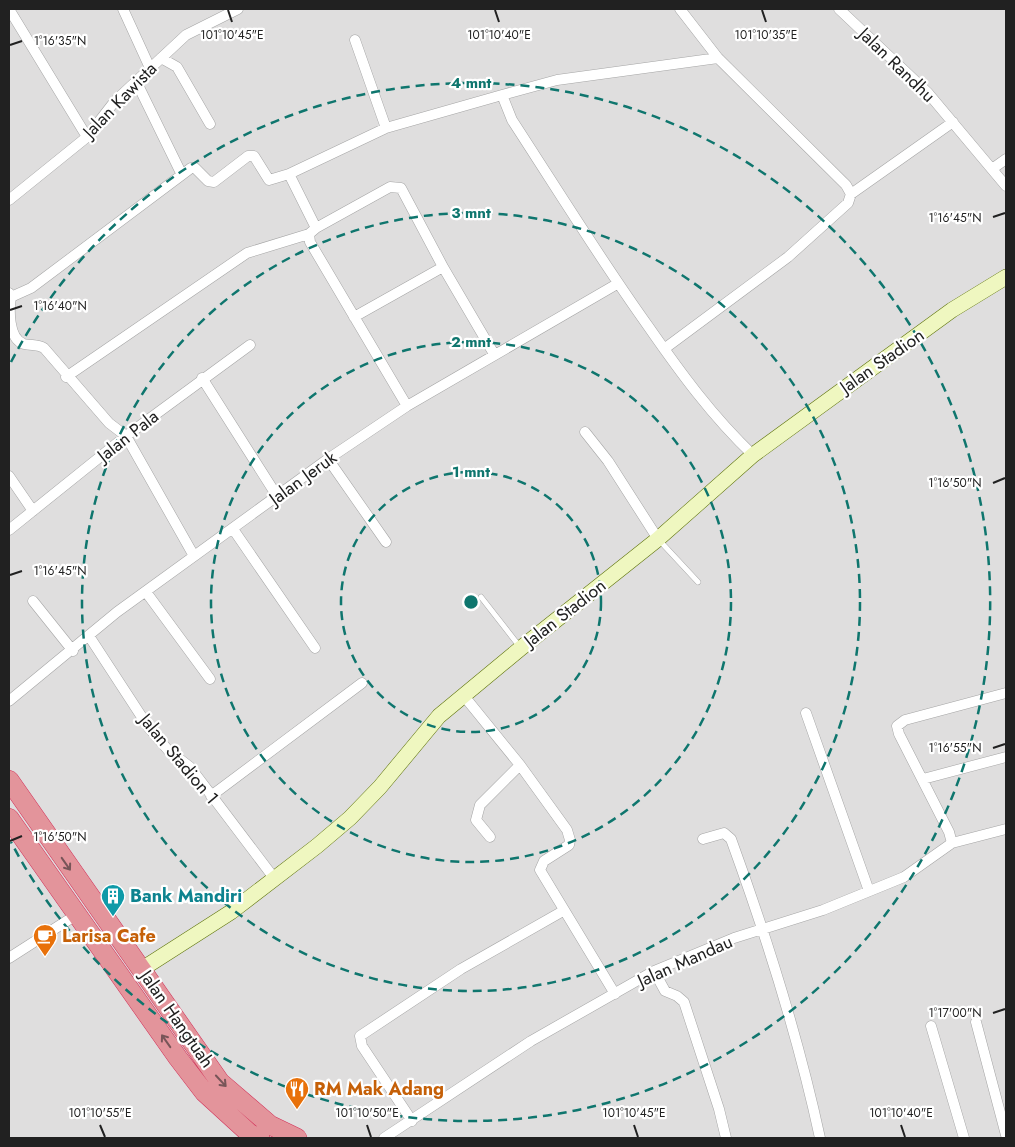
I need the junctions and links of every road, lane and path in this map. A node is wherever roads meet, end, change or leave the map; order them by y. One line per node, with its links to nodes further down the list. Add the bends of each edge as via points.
1 (9, 9): 15 (street)
2 (123, 9): 9 (street)
3 (238, 9): 7 (street, Jalan Kawista, via 186,36)
4 (680, 9): 8 (street)
5 (840, 9): 12 (street, Jalan Randhu, via 928,93)
6 (355, 40): 14 (street)
7 (161, 58): 9 (street, Jalan Kawista); 13 (street, via 177,67)
8 (718, 58): 11 (street, via 557,80); 21 (street, via 846,185)
9 (150, 68): 10 (street, Jalan Kawista)
10 (136, 81): 15 (street, Jalan Kawista); 18 (street)
11 (502, 95): 14 (street); 26 (street, via 512,120)
12 (953, 122): 17 (street, Jalan Randhu); 21 (street)
13 (210, 124)
14 (386, 128): 19 (street)
15 (87, 136): 22 (street, Jalan Kawista)
16 (1006, 159): 17 (street)
17 (992, 169): 20 (street, Jalan Randhu)
18 (181, 173): 19 (street, via 193,167 204,180 214,182 251,156 256,158 269,180); 27 (street, via 31,288)
19 (289, 174): 23 (street)
20 (1006, 186)
21 (851, 194): 30 (street, via 848,203 788,257)
22 (9, 198)
23 (313, 231): 24 (street, via 390,187 398,186); 28 (street, via 310,242); 32 (street, via 247,253)
24 (444, 267): 28 (street); 31 (street)
25 (1006, 277): 37 (street, Jalan Stadion, via 952,310)
26 (618, 284): 30 (street); 31 (street, Jalan Jeruk)
27 (10, 295): 32 (street, via 10,324 19,341 44,348)
28 (354, 317): 34 (street)
29 (250, 345): 33 (street, Jalan Pala)
30 (664, 349): 37 (street, via 691,388 725,428)
31 (494, 354): 34 (street, Jalan Jeruk)
32 (66, 377): 36 (street, via 108,423)
33 (202, 378): 36 (street, Jalan Pala); 40 (street)
34 (407, 406): 38 (street, Jalan Jeruk)
35 (585, 432): 44 (street, via 608,461)
36 (126, 436): 41 (street, Jalan Pala); 46 (street)
37 (754, 455): 44 (street, Jalan Stadion)
38 (328, 459): 40 (street, Jalan Jeruk); 45 (street)
39 (9, 476): 41 (street)
40 (277, 496): 42 (street, Jalan Jeruk)
41 (33, 511): 43 (street, Jalan Pala)
42 (233, 529): 46 (street, Jalan Jeruk); 52 (street)
43 (9, 530)
44 (658, 539): 47 (lane); 53 (street, Jalan Stadion)
45 (386, 542)
46 (194, 556): 48 (street, Jalan Jeruk)
47 (698, 582)
48 (146, 592): 51 (street, Jalan Jeruk); 55 (street)
49 (481, 597): 53 (lane)
50 (33, 601): 54 (street)
51 (89, 636): 54 (street, Jalan Jeruk); 65 (street, Jalan Stadion 1, via 148,728 168,750 190,767)
52 (315, 648)
53 (521, 648): 58 (street, Jalan Stadion)
54 (73, 650): 59 (street, Jalan Jeruk)
55 (210, 679)
56 (362, 683): 65 (street)
57 (1006, 693): 63 (street, via 900,722 899,734)
58 (464, 696): 62 (street); 71 (street, Jalan Stadion, via 439,716 402,763 350,818)
59 (9, 701)
60 (806, 713): 72 (street)
61 (1006, 757): 63 (street)
62 (520, 766): 68 (street, via 477,809 476,820); 73 (street, via 569,835 568,846 540,867)
63 (923, 779): 70 (street)
64 (9, 780): 77 (highway, Jalan Hangtuah, one-way to 77)
65 (211, 796): 71 (street, Jalan Stadion 1)
66 (10, 821): 74 (highway, Jalan Hangtuah)
67 (1006, 829): 70 (street, Jalan Mandau)
68 (490, 837)
69 (703, 839): 75 (street, via 722,833 729,835)
70 (952, 843): 72 (street, Jalan Mandau, via 904,877)
71 (274, 878): 77 (street, Jalan Stadion, via 232,912)
72 (869, 892): 75 (street, Jalan Mandau)
73 (563, 911): 79 (street); 82 (street, via 461,969 360,1036 362,1046)
74 (76, 915): 76 (street); 84 (highway, Jalan Hangtuah, one-way to 74, via 204,1092)
75 (764, 929): 78 (street, Jalan Mandau); 88 (street, via 792,1019)
76 (9, 958)
77 (142, 969): 85 (highway, Jalan Hangtuah, one-way to 85, via 220,1082 270,1125)
78 (654, 971): 79 (street, Jalan Mandau); 87 (street, via 665,990 684,1002)
79 (615, 994): 82 (street, Jalan Mandau, via 531,1041)
80 (976, 1022): 83 (street)
81 (931, 1026): 89 (street)
82 (412, 1122): 86 (street, Jalan Mandau)
83 (1006, 1134)
84 (254, 1137)
85 (297, 1138)
86 (384, 1138)
87 (726, 1138)
88 (820, 1138)
89 (964, 1138)

